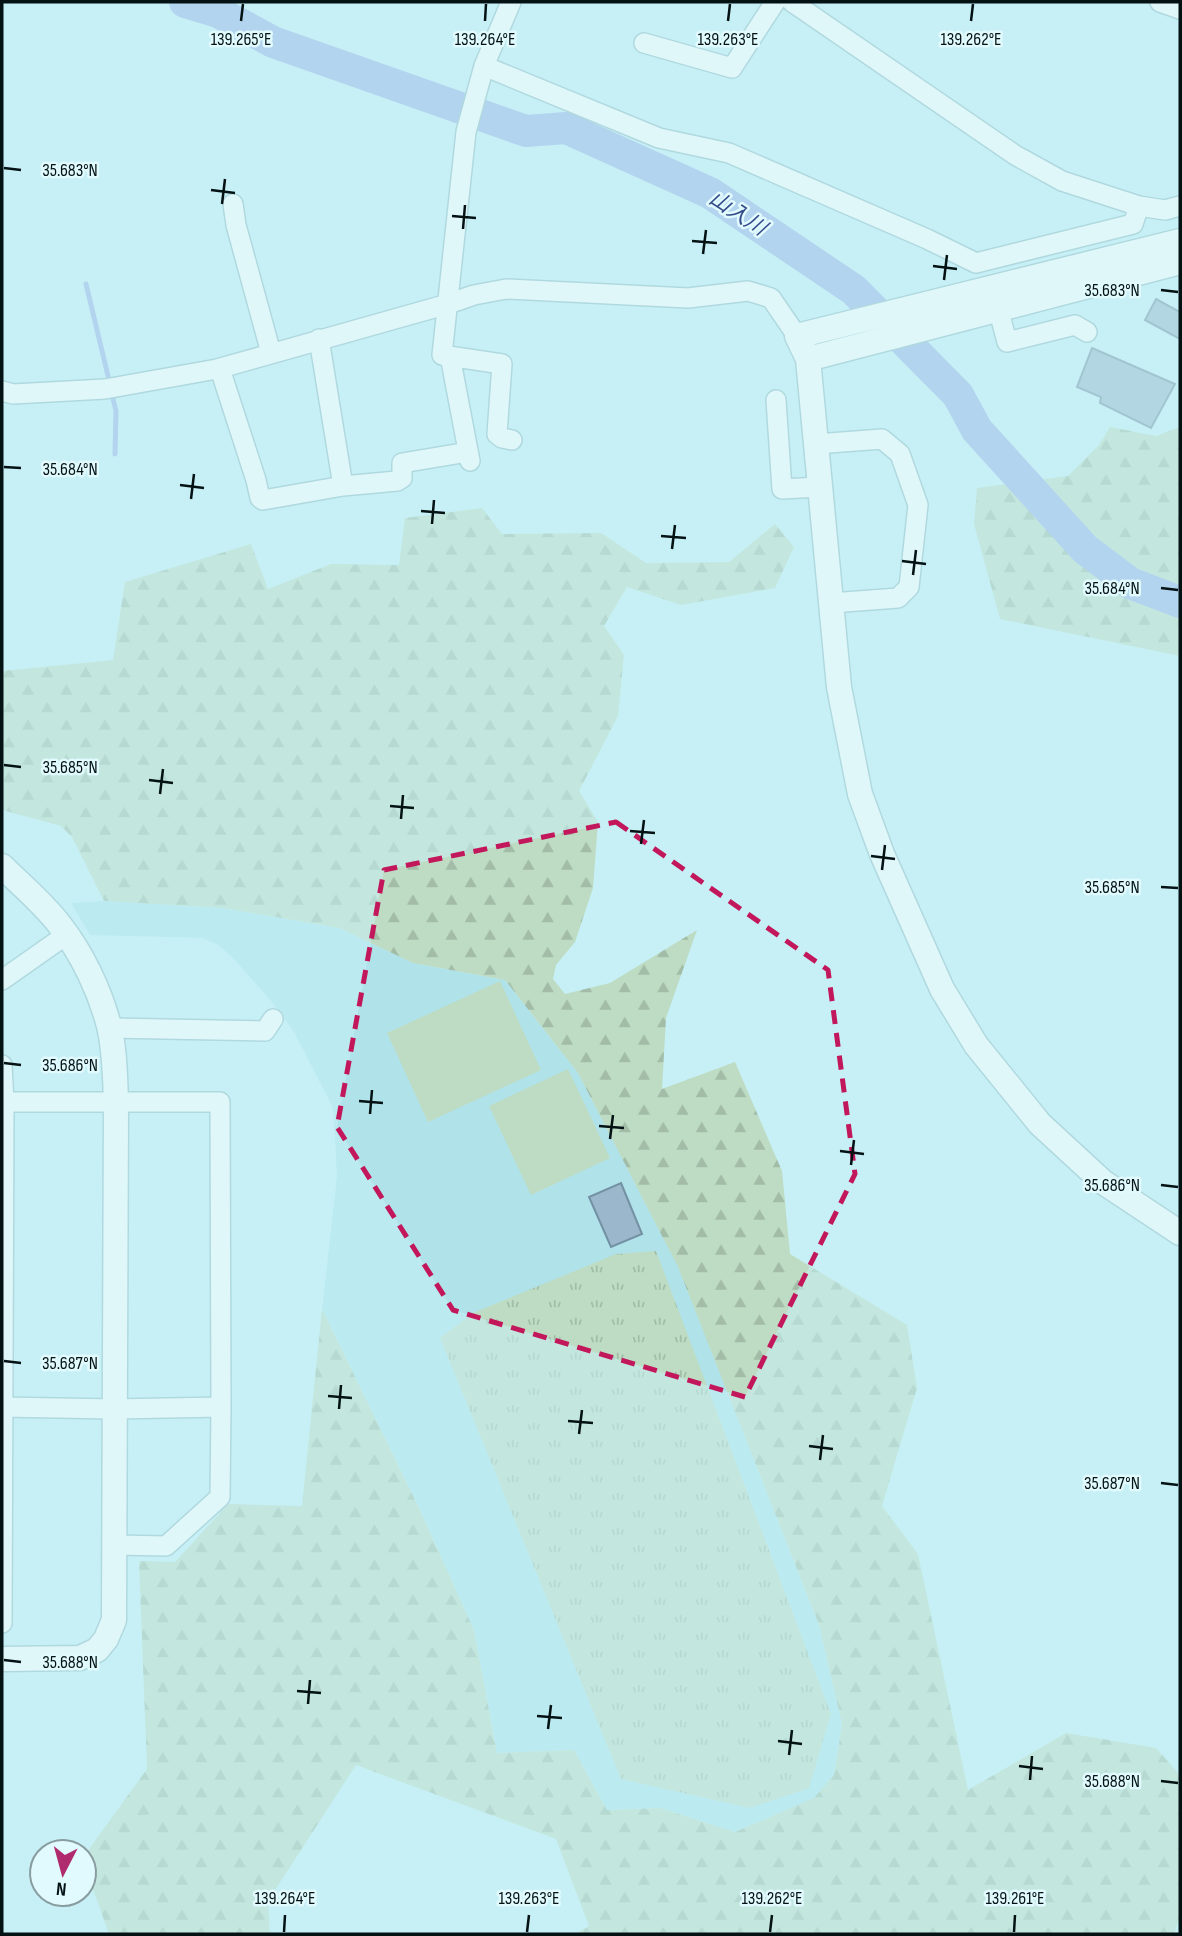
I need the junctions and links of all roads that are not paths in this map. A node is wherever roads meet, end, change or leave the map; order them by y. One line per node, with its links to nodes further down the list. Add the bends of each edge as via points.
1 (511, 2): 7 (street)
2 (775, 2): 6 (street, via 732,68)
3 (792, 2): 9 (street, via 1014,155 1062,181)
4 (1160, 2): 5 (street)
5 (1180, 9)
6 (644, 43)
7 (482, 70): 9 (street, via 659,138 729,153 976,263 1133,225); 13 (street, via 466,132)
8 (233, 204): 18 (street)
9 (1139, 206): 10 (street, via 1165,210)
10 (1180, 206)
11 (1180, 241): 16 (street)
12 (1180, 262): 14 (street)
13 (448, 304): 16 (street, via 506,289 688,299 748,291 771,298); 17 (street); 19 (street, via 442,355)
14 (998, 308): 15 (street, via 1007,342 1075,325); 20 (street)
15 (1087, 332)
16 (797, 336): 20 (street)
17 (319, 339): 18 (street); 26 (street)
18 (271, 353): 21 (street)
19 (450, 356): 24 (street, via 502,364 497,434); 26 (street, via 469,457 402,463 402,478 397,481)
20 (808, 359): 25 (street)
21 (220, 369): 22 (street, via 105,389); 26 (street, via 260,498)
22 (2, 391)
23 (776, 400): 27 (street, via 782,489)
24 (512, 440)
25 (816, 444): 27 (street); 28 (street, via 882,439 900,454 918,505 909,587 898,598)
26 (343, 486)
27 (820, 487): 28 (street)
28 (831, 603): 38 (street, via 839,687 860,794 942,989 976,1045 1040,1124 1103,1182)
29 (2, 866): 30 (street)
30 (66, 935): 31 (street); 33 (street, via 101,998)
31 (2, 980)
32 (274, 1019): 33 (street, via 265,1031)
33 (110, 1028): 36 (street)
34 (2, 1065): 35 (street)
35 (3, 1102): 36 (street); 37 (street)
36 (116, 1102): 41 (street, via 220,1102); 42 (street)
37 (2, 1205): 39 (street)
38 (1180, 1233)
39 (2, 1304): 40 (street)
40 (2, 1407): 42 (street); 43 (street)
41 (220, 1407): 42 (street); 44 (street, via 220,1497 166,1546)
42 (114, 1409): 44 (street)
43 (2, 1515): 45 (street)
44 (115, 1545): 46 (street, via 114,1620 97,1650 80,1658)
45 (2, 1623)
46 (2, 1659)

